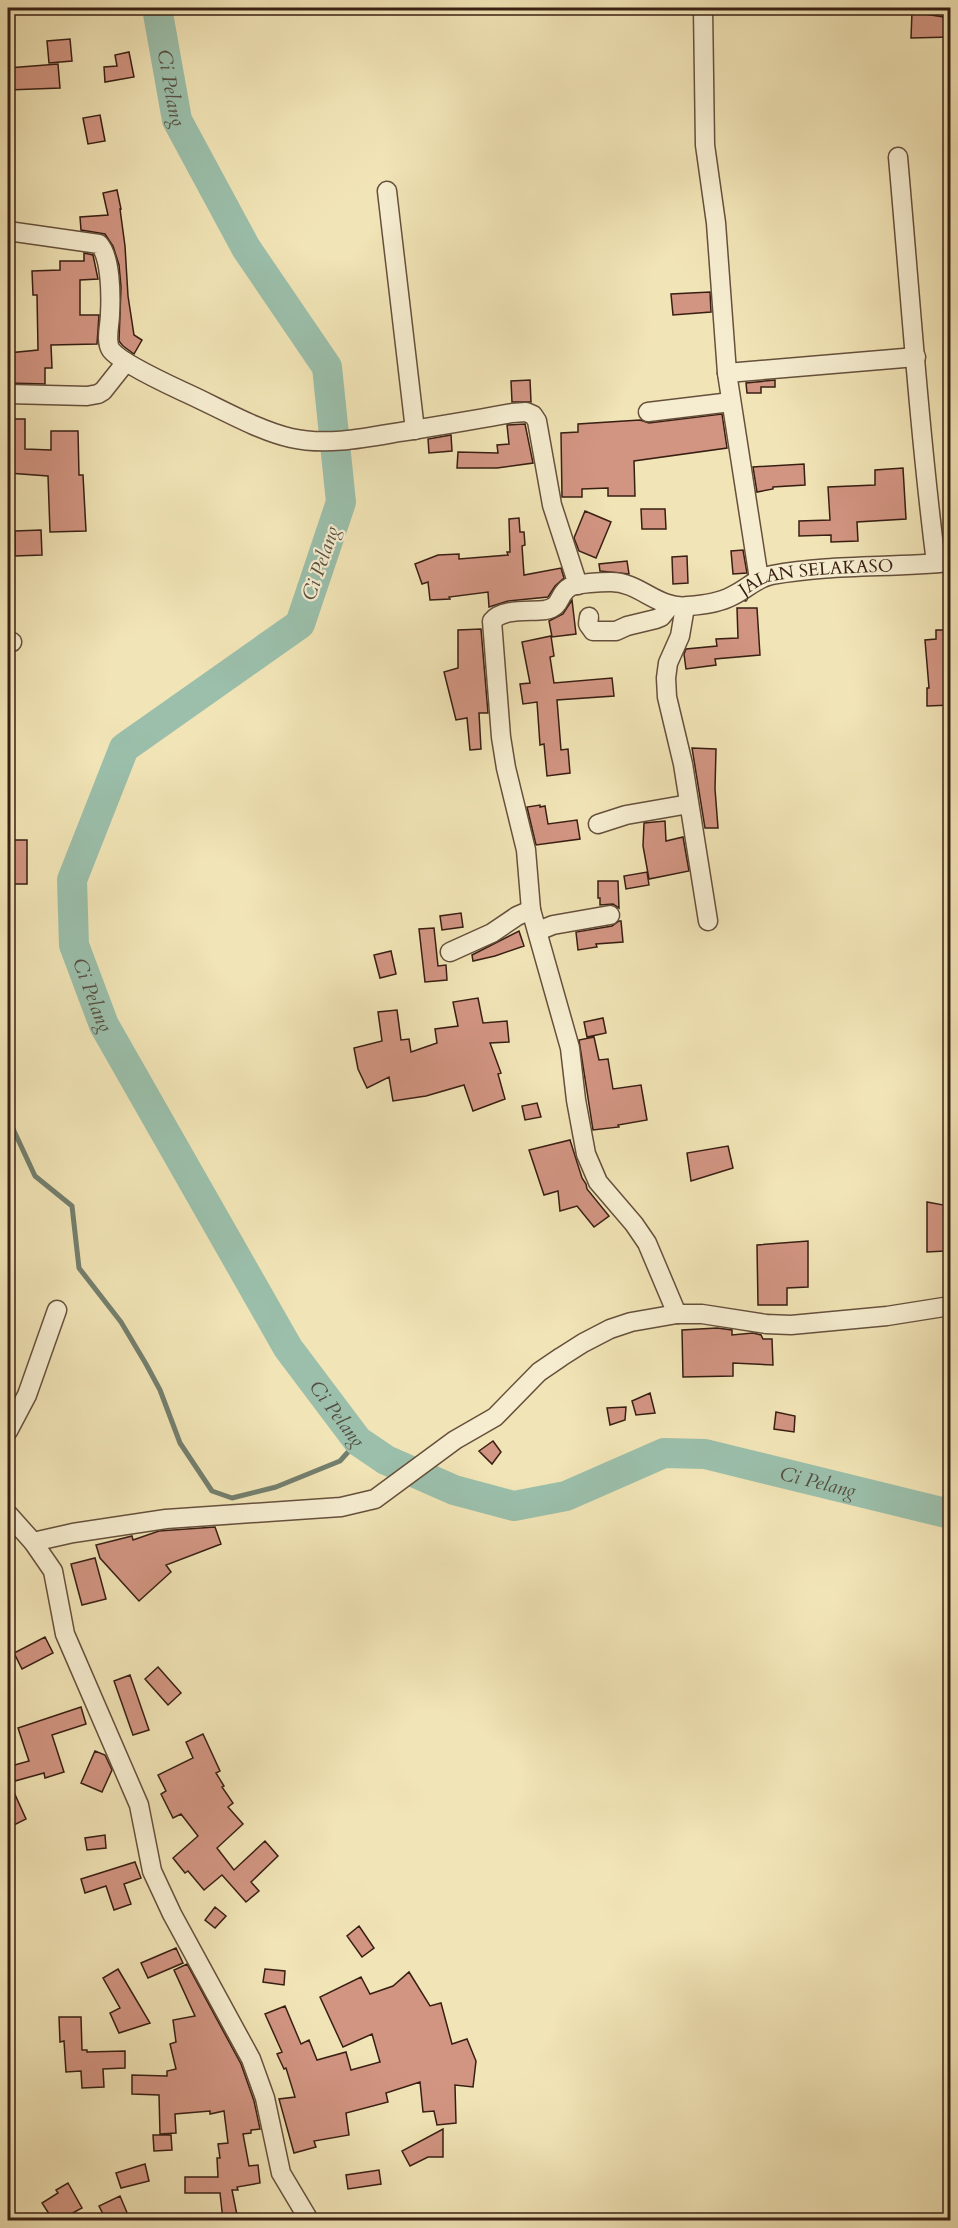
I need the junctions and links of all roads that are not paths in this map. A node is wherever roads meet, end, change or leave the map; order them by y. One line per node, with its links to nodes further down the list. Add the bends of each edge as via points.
1 (702, 8): 7 (street, via 705,145 716,223)
2 (898, 157): 5 (street)
3 (387, 191): 11 (street)
4 (8, 231): 6 (street, via 101,245 110,295 109,343 113,352)
5 (916, 357): 7 (street); 12 (street, via 923,455)
6 (126, 362): 8 (street, via 98,394); 11 (street, via 172,387 290,438 355,440)
7 (727, 373): 9 (street)
8 (8, 394)
9 (731, 402): 10 (street); 13 (street)
10 (648, 412)
11 (415, 430): 14 (street, via 512,413 533,415 552,505)
12 (943, 562): 13 (street, JALAN SELAKASO, via 832,568)
13 (759, 579): 15 (street, JALAN SELAKASO, via 721,601)
14 (578, 585): 15 (street, via 620,583); 19 (street, via 569,587 551,609 502,615 492,621 503,750 526,850)
15 (677, 606): 16 (street, via 661,617 616,631 593,631); 17 (street, via 680,636 668,663 667,698)
16 (589, 617)
17 (689, 804): 18 (street); 21 (street)
18 (598, 824)
19 (531, 910): 22 (street); 23 (street)
20 (610, 915): 22 (street)
21 (708, 921)
22 (538, 931): 26 (street, via 568,1039 581,1135 589,1162 604,1191 647,1244)
23 (450, 952)
24 (951, 1306): 26 (street, via 791,1325)
25 (57, 1310): 27 (street, via 27,1395)
26 (677, 1314): 29 (street, via 631,1322 583,1343 539,1372 495,1416 455,1440 375,1499 341,1507 166,1520)
27 (8, 1431)
28 (8, 1514): 29 (street)
29 (33, 1542): 30 (street, via 54,1571 65,1634 139,1805 152,1871 251,2059 269,2112 281,2173)
30 (309, 2220)

